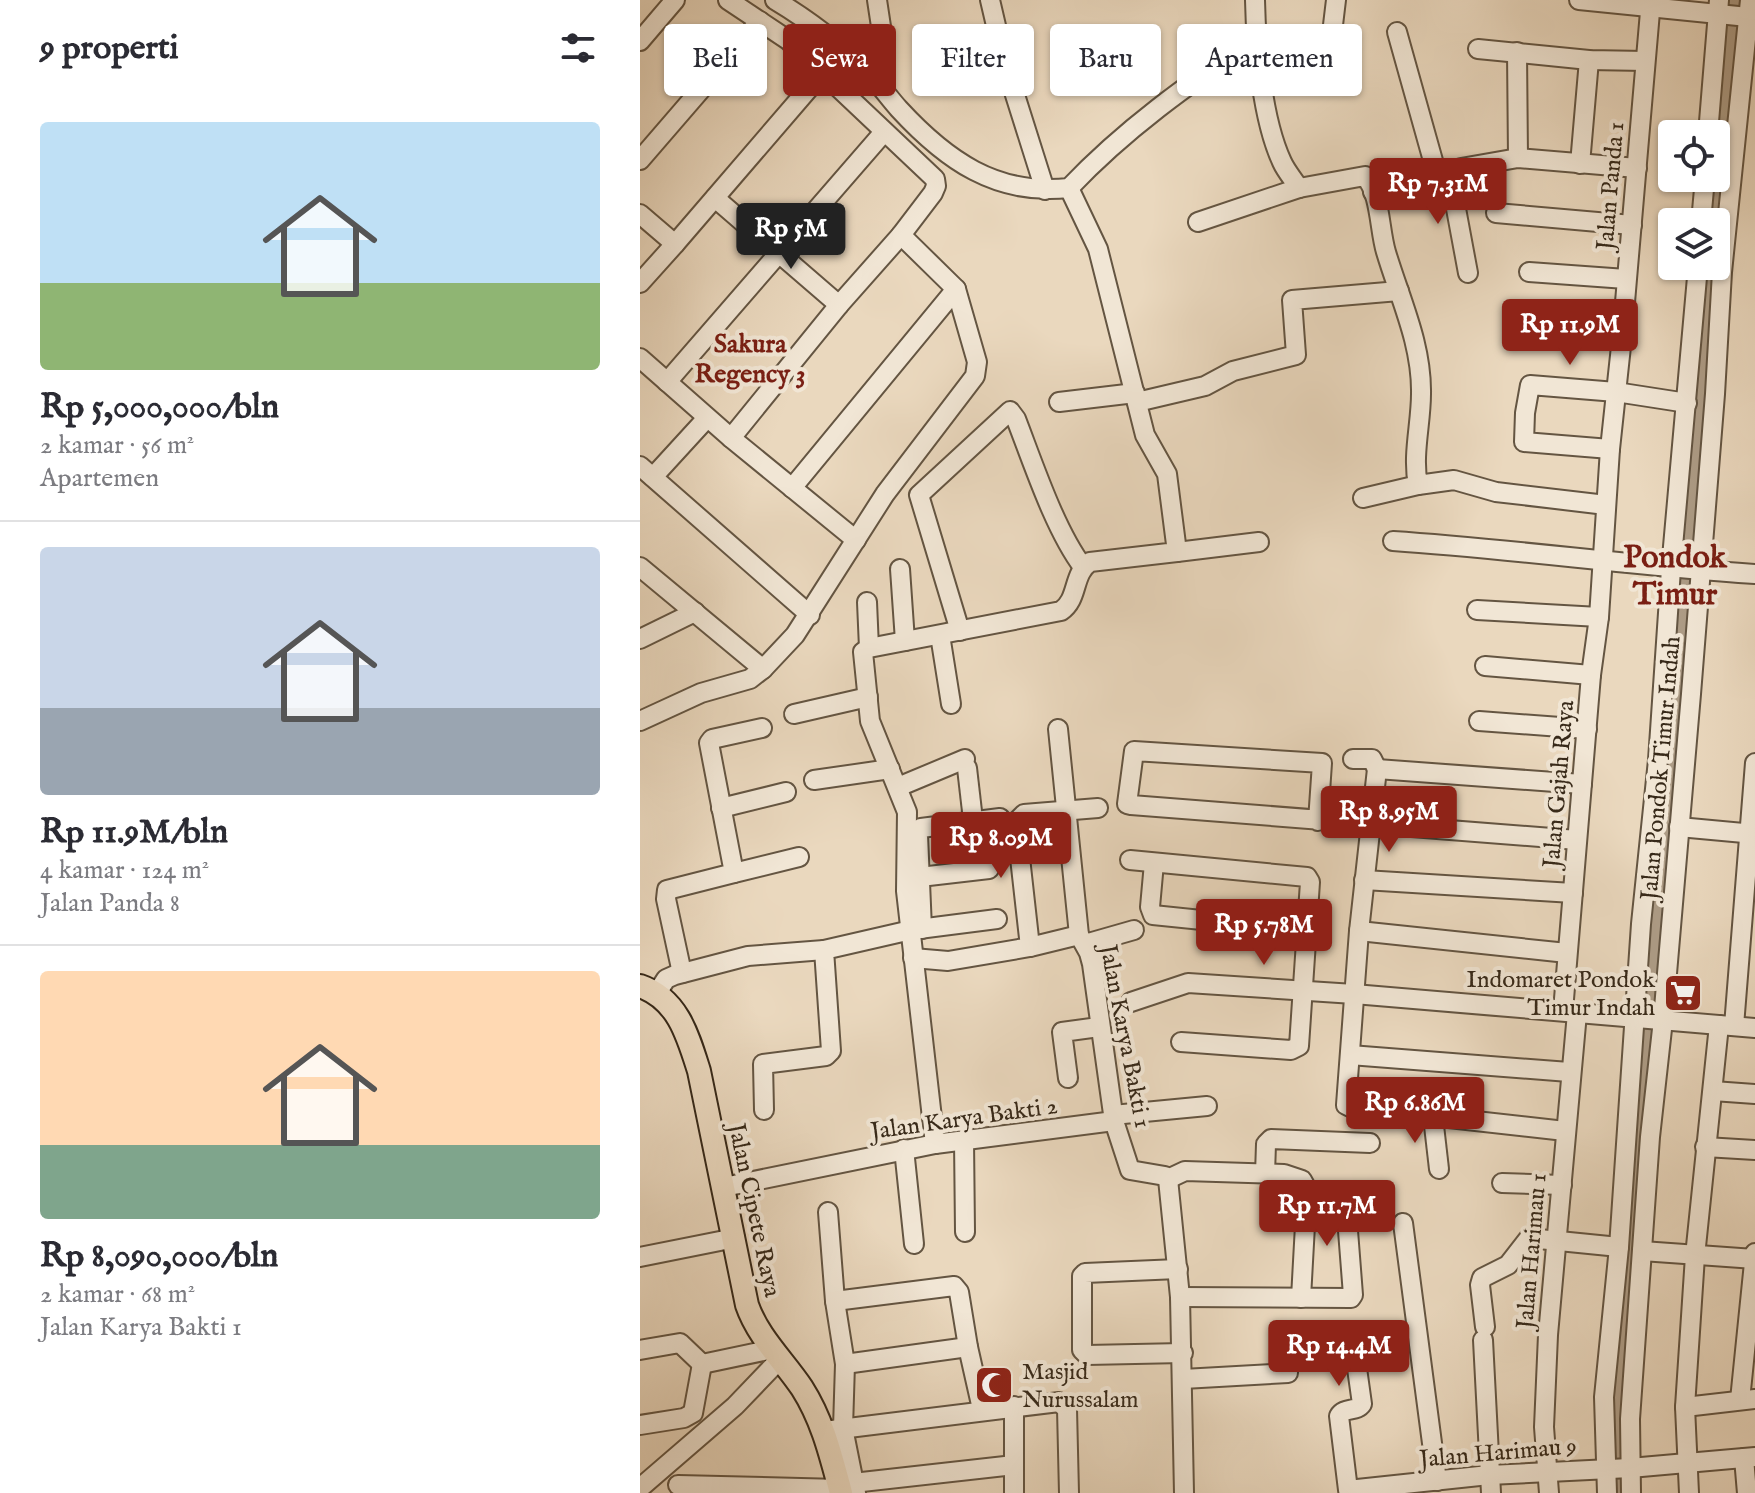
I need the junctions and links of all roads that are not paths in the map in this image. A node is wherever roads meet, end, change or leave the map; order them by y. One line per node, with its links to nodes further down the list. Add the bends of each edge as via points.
1 (675, 0): 19 (street)
2 (728, 0): 12 (street)
3 (775, 0): 13 (street)
4 (877, 0): 14 (street)
5 (990, 0): 38 (street)
6 (1255, 0): 15 (street)
7 (1336, 0): 16 (street)
8 (1579, 0): 9 (street)
9 (1651, 3): 10 (street); 23 (street, Jalan Panda 1)
10 (1720, 9): 11 (street); 29 (street)
11 (1748, 12): 80 (street, Jalan Pondok Timur Indah, via 1715,394)
12 (760, 21): 18 (street); 32 (street)
13 (811, 24)
14 (881, 24)
15 (1256, 24)
16 (1333, 24)
17 (1397, 32): 35 (street)
18 (783, 37)
19 (640, 41)
20 (1478, 49): 21 (street)
21 (1517, 52): 22 (street); 31 (street)
22 (1589, 60): 23 (street); 33 (street)
23 (1645, 61): 34 (street, Jalan Panda 1)
24 (802, 96): 40 (street)
25 (847, 96): 30 (street)
26 (888, 96): 38 (street, via 942,151 999,183)
27 (1177, 96): 36 (street, via 1103,152)
28 (1266, 96): 37 (street, via 1281,159)
29 (1709, 120)
30 (884, 132): 45 (street, via 935,179 936,186); 47 (street)
31 (1518, 158): 33 (street); 35 (street)
32 (640, 160)
33 (1580, 164): 34 (street)
34 (1637, 168): 44 (street, Jalan Panda 1)
35 (1443, 173): 39 (street); 49 (street)
36 (1069, 188): 38 (street); 61 (street, via 1098,249)
37 (1299, 188): 39 (street, via 1364,175); 43 (street)
38 (1045, 190)
39 (1373, 192): 54 (street)
40 (715, 198): 46 (street); 47 (street)
41 (1496, 213): 44 (street)
42 (640, 214): 46 (street)
43 (1198, 222)
44 (1632, 225): 50 (street, Jalan Panda 1)
45 (901, 235): 53 (street); 55 (street)
46 (675, 244): 52 (street)
47 (779, 253): 55 (street); 59 (street)
48 (1529, 272): 50 (street)
49 (1468, 273)
50 (1626, 279): 57 (street, Jalan Panda 1)
51 (1697, 280): 63 (street, Jalan Pondok Timur Indah)
52 (640, 283)
53 (956, 289): 69 (street); 72 (street, via 977,362 975,376)
54 (1399, 291): 61 (street, via 1292,300 1296,355 1233,371 1205,386); 68 (street, via 1418,353 1422,392)
55 (839, 305): 65 (street)
56 (1533, 330): 57 (street)
57 (1622, 337): 60 (street, Jalan Panda 1)
58 (640, 358): 59 (street)
59 (667, 382): 64 (street)
60 (1616, 392): 63 (street); 66 (street, Jalan Panda 1); 66 (street, via 1530,385 1525,413 1524,442)
61 (1136, 398): 62 (street); 75 (street, via 1145,435 1167,474)
62 (1059, 402)
63 (1687, 403): 80 (street, Jalan Pondok Timur Indah)
64 (707, 418): 65 (street); 67 (street)
65 (731, 438): 69 (street)
66 (1610, 449): 71 (street, Jalan Panda 1)
67 (645, 472): 85 (street)
68 (1418, 485): 70 (street); 71 (street, via 1454,480 1496,492)
69 (792, 488): 72 (street)
70 (1363, 498)
71 (1606, 505): 76 (street, Jalan Panda 1)
72 (856, 540): 85 (street)
73 (1393, 541): 76 (street)
74 (1259, 542): 75 (street)
75 (1177, 552): 78 (street, via 1105,559)
76 (1602, 561): 80 (street); 86 (street, Jalan Gajah Raya)
77 (640, 567): 84 (street)
78 (1083, 567): 87 (street, via 1071,602 1061,611); 87 (street, via 1010,411 919,495)
79 (900, 569): 90 (street)
80 (1685, 570): 81 (street); 118 (street, Jalan Pondok Timur Indah); 146 (street, Jalan Pondok Timur Indah, via 1641,924)
81 (1755, 574)
82 (867, 602): 91 (street)
83 (1477, 610): 86 (street)
84 (695, 612): 89 (street); 93 (street)
85 (810, 615): 93 (street)
86 (1599, 617): 94 (street, Jalan Gajah Raya)
87 (960, 631): 88 (street)
88 (940, 635): 90 (street); 96 (street)
89 (640, 639)
90 (905, 641): 91 (street)
91 (869, 648): 95 (street, via 863,654)
92 (1485, 666): 94 (street)
93 (763, 669): 98 (street, via 750,679 701,693)
94 (1591, 675): 102 (street, Jalan Gajah Raya)
95 (868, 697): 97 (street); 105 (street, via 870,721)
96 (951, 704)
97 (794, 714)
98 (640, 721)
99 (1479, 721): 102 (street)
100 (762, 728): 111 (street, via 709,742)
101 (1058, 729): 113 (street, Jalan Karya Bakti 1)
102 (1587, 729): 108 (street, Jalan Gajah Raya)
103 (1353, 759): 106 (street, via 1372,759)
104 (1755, 763): 119 (street)
105 (890, 769): 107 (street); 109 (street)
106 (1377, 769): 108 (street); 117 (street)
107 (814, 780)
108 (1582, 784): 120 (street, Jalan Gajah Raya)
109 (898, 787): 115 (street, via 966,763); 131 (street, via 908,822 906,891)
110 (786, 792): 111 (street)
111 (721, 808): 125 (street)
112 (1098, 808): 113 (street)
113 (1065, 810): 135 (street, Jalan Karya Bakti 1); 136 (street, via 1024,814 1016,822)
114 (1000, 818): 115 (street)
115 (973, 820): 126 (street, via 921,828)
116 (1318, 821): 116 (street, via 1322,763 1134,751 1129,805); 117 (street)
117 (1371, 824): 120 (street); 127 (street)
118 (1679, 827): 119 (street); 146 (street, Jalan Pondok Timur Indah)
119 (1752, 833): 128 (street)
120 (1577, 840): 129 (street, Jalan Gajah Raya)
121 (799, 857): 125 (street)
122 (1130, 860): 123 (street)
123 (1154, 863): 133 (street, via 1307,877); 133 (street, via 1153,915)
124 (989, 869): 126 (street)
125 (734, 873): 140 (street, via 667,890)
126 (920, 877): 131 (street)
127 (1364, 880): 129 (street); 134 (street)
128 (1750, 890): 147 (street)
129 (1573, 893): 138 (street, Jalan Gajah Raya)
130 (997, 919): 131 (street)
131 (916, 930): 137 (street); 139 (street)
132 (1134, 930): 135 (street)
133 (1308, 931): 142 (street)
134 (1359, 931): 138 (street); 143 (street)
135 (1082, 940): 136 (street); 148 (street, Jalan Karya Bakti 1, via 1092,964)
136 (1030, 947): 139 (street, via 948,961)
137 (824, 950): 140 (street, via 748,956); 157 (street, via 831,1051 763,1064)
138 (1567, 953): 145 (street, Jalan Gajah Raya)
139 (913, 958): 163 (street)
140 (682, 973): 141 (street)
141 (648, 990): 172 (main road, Jalan Cipete Raya, via 670,1004 689,1039)
142 (1304, 990): 143 (street); 144 (street, via 1188,983); 150 (street, via 1300,1044 1294,1050)
143 (1354, 994): 145 (street); 151 (street)
144 (1131, 1002)
145 (1570, 1012): 146 (street); 152 (street, Jalan Harimau 1)
146 (1649, 1019): 147 (street); 180 (street, Jalan Pondok Timur Indah); 181 (street, Jalan Pondok Timur Indah, via 1650,1137)
147 (1726, 1025): 149 (street); 154 (street)
148 (1099, 1027): 153 (street, via 1062,1032); 159 (street, Jalan Karya Bakti 1)
149 (1755, 1028)
150 (1181, 1042)
151 (1350, 1055): 152 (street); 158 (street, via 1350,1107)
152 (1569, 1072): 160 (street, Jalan Harimau 1)
153 (1068, 1078)
154 (1713, 1091): 155 (street); 164 (street)
155 (1755, 1094)
156 (1207, 1106): 159 (street, Jalan Karya Bakti 2)
157 (764, 1110)
158 (1433, 1117): 160 (street); 167 (street)
159 (1113, 1118): 161 (street, Jalan Karya Bakti 2); 169 (street, Jalan Karya Bakti 1, via 1130,1170)
160 (1565, 1131): 171 (street, Jalan Harimau 1)
161 (964, 1140): 163 (street, Jalan Karya Bakti 2); 176 (street)
162 (1370, 1143): 168 (street, via 1269,1140)
163 (935, 1144): 165 (street, Jalan Karya Bakti 2)
164 (1705, 1147): 166 (street); 183 (street)
165 (904, 1149): 172 (street, Jalan Karya Bakti 2); 179 (street)
166 (1755, 1150)
167 (1439, 1169)
168 (1265, 1174): 169 (street, via 1185,1171); 188 (street, via 1299,1178 1306,1185)
169 (1168, 1179): 186 (street)
170 (1502, 1183): 171 (street)
171 (1562, 1185): 178 (street, Jalan Harimau 1)
172 (724, 1187): 177 (main road, Jalan Cipete Raya)
173 (1346, 1205): 188 (street, via 1353,1297)
174 (828, 1212): 189 (street)
175 (1403, 1223): 211 (street)
176 (965, 1232)
177 (735, 1238): 184 (street); 194 (main road, Jalan Cipete Raya, via 747,1305)
178 (1558, 1241): 180 (street); 210 (street, Jalan Harimau 1, via 1548,1335); 212 (street, via 1529,1238 1508,1265 1482,1278 1480,1285)
179 (914, 1244)
180 (1619, 1247): 209 (street, Jalan Pondok Timur Indah, via 1604,1397)
181 (1642, 1251): 183 (street); 209 (street, Jalan Pondok Timur Indah, via 1630,1419)
182 (1755, 1253): 185 (street)
183 (1695, 1256): 185 (street); 202 (street)
184 (640, 1257)
185 (1755, 1259): 190 (street)
186 (1178, 1269): 187 (street); 193 (street, via 1085,1273 1082,1350 1087,1355)
187 (1180, 1297): 188 (street); 193 (street)
188 (1301, 1298)
189 (835, 1301): 191 (street, via 954,1286); 197 (street)
190 (1752, 1316): 200 (street)
191 (968, 1347): 197 (street); 203 (street)
192 (640, 1350): 196 (street, via 680,1343)
193 (1183, 1353): 199 (street)
194 (777, 1354): 196 (street); 205 (main road, Jalan Cipete Raya); 214 (street, via 729,1412)
195 (1355, 1354): 211 (street, Jalan Harimau 9, via 1362,1404 1339,1416 1348,1490)
196 (702, 1364): 204 (street, via 693,1413)
197 (845, 1364): 205 (street)
198 (1288, 1373): 199 (street)
199 (1183, 1379): 218 (street)
200 (1747, 1399): 202 (street)
201 (1014, 1406): 203 (street); 208 (street); 217 (street, via 1066,1406)
202 (1685, 1407): 207 (street)
203 (982, 1409): 205 (street)
204 (640, 1425)
205 (833, 1429): 215 (main road, Jalan Cipete Raya)
206 (1749, 1457): 207 (street, Jalan Harimau 9); 223 (street)
207 (1687, 1462): 209 (street, Jalan Harimau 9); 222 (street)
208 (1014, 1465): 215 (street); 216 (street)
209 (1617, 1467): 210 (street, Jalan Harimau 9); 220 (street, Jalan Pondok Timur Indah); 221 (street, Jalan Pondok Timur Indah)
210 (1548, 1472): 212 (street, Jalan Harimau 9); 219 (street, Jalan Harimau 1)
211 (1437, 1481): 212 (street, Jalan Harimau 9)
212 (1490, 1484)
213 (678, 1485): 215 (street)
214 (640, 1488)
215 (847, 1490)
216 (1014, 1493)
217 (1069, 1493)
218 (1184, 1493)
219 (1549, 1493)
220 (1607, 1493)
221 (1631, 1493)
222 (1689, 1493)
223 (1747, 1493)

